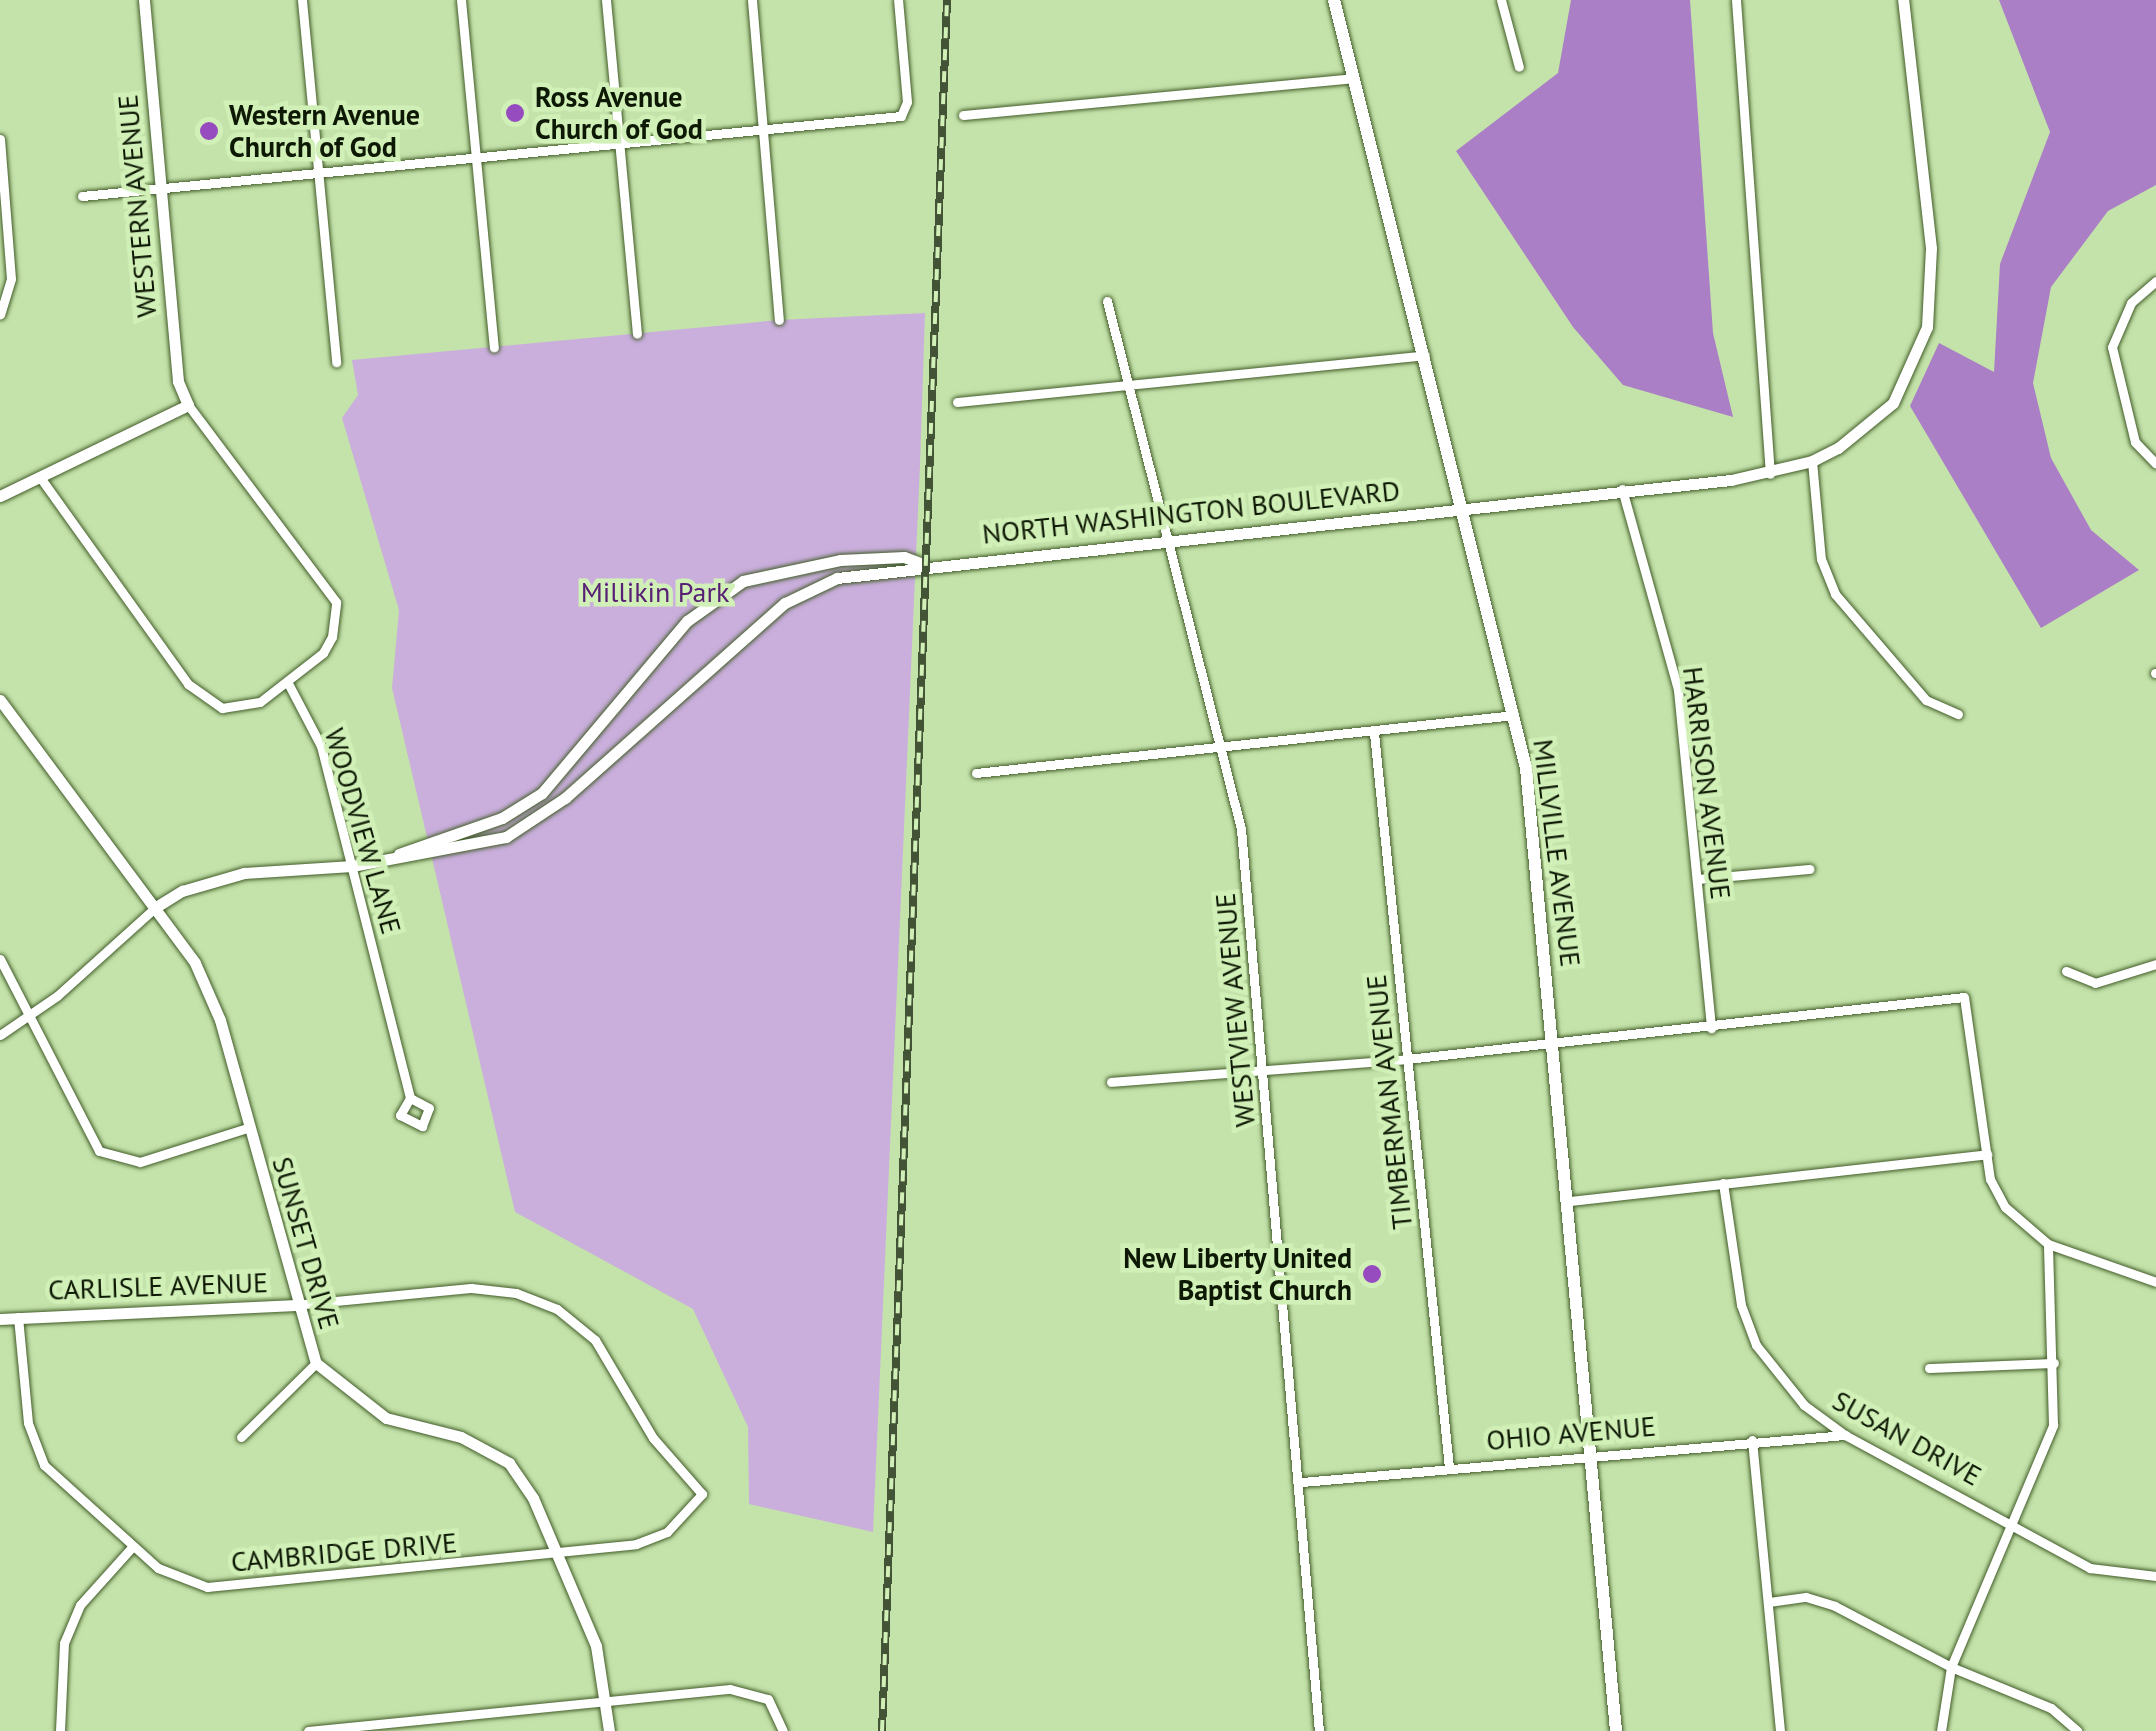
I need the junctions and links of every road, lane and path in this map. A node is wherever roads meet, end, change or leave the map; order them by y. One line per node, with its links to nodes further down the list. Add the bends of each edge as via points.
1 (144, 0): 19 (street, WESTERN AVENUE)
2 (302, 0): 18 (street)
3 (461, 0): 17 (street)
4 (606, 0): 16 (street)
5 (752, 0): 14 (street)
6 (898, 0): 14 (street, via 907,102 901,116)
7 (1334, 0): 12 (main road, MILLVILLE AVENUE)
8 (1501, 0): 11 (street)
9 (1736, 0): 34 (street)
10 (1903, 0): 32 (street, NORTH WASHINGTON BOULEVARD, via 1931,248 1927,327 1893,403 1866,430)
11 (1519, 67)
12 (1353, 78): 13 (street); 27 (main road, MILLVILLE AVENUE)
13 (962, 115)
14 (762, 131): 16 (street); 24 (street)
15 (0, 139): 23 (street, via 11,279)
16 (618, 143): 17 (street); 25 (street)
17 (477, 155): 18 (street); 26 (street)
18 (318, 171): 19 (street); 28 (street)
19 (161, 188): 20 (street); 31 (street, WESTERN AVENUE, via 178,381)
20 (82, 196)
21 (2156, 281): 33 (street, via 2131,302 2112,347 2136,442)
22 (1107, 300): 29 (street, WESTVIEW AVENUE)
23 (1, 313)
24 (779, 320)
25 (636, 334)
26 (494, 347)
27 (1425, 355): 29 (street); 38 (main road, MILLVILLE AVENUE)
28 (336, 362)
29 (1130, 383): 30 (street); 39 (street, WESTVIEW AVENUE)
30 (958, 402)
31 (188, 405): 35 (street); 41 (street, via 336,602 332,638)
32 (1812, 461): 34 (street, NORTH WASHINGTON BOULEVARD); 43 (street, via 1821,559 1835,594 1926,700)
33 (2156, 464)
34 (1770, 474): 36 (street, NORTH WASHINGTON BOULEVARD)
35 (42, 480): 37 (street); 41 (street, via 208,704 238,708)
36 (1622, 490): 38 (street, NORTH WASHINGTON BOULEVARD); 51 (street, HARRISON AVENUE, via 1678,690)
37 (0, 496)
38 (1463, 508): 39 (street, NORTH WASHINGTON BOULEVARD); 44 (main road, MILLVILLE AVENUE)
39 (1170, 542): 40 (street, NORTH WASHINGTON BOULEVARD); 46 (street, WESTVIEW AVENUE)
40 (924, 564): 48 (street, NORTH WASHINGTON BOULEVARD, via 837,578 784,603 565,798 506,836 471,848); 48 (street, NORTH WASHINGTON BOULEVARD, via 904,557 840,560 743,581 687,621 542,793 502,818)
41 (289, 684): 49 (street, WOODVIEW LANE, via 321,746)
42 (0, 700): 52 (street, SUNSET DRIVE)
43 (1958, 714)
44 (1514, 715): 45 (street); 59 (main road, MILLVILLE AVENUE, via 1526,768)
45 (1374, 733): 46 (street); 60 (street, TIMBERMAN AVENUE)
46 (1224, 748): 47 (street); 61 (street, WESTVIEW AVENUE, via 1241,829)
47 (976, 773)
48 (395, 856): 49 (street, NORTH WASHINGTON BOULEVARD)
49 (352, 866): 52 (street, NORTH WASHINGTON BOULEVARD, via 244,874 182,891); 63 (street, WOODVIEW LANE)
50 (1810, 869): 51 (street)
51 (1697, 879): 57 (street, HARRISON AVENUE)
52 (156, 907): 56 (street, NORTH WASHINGTON BOULEVARD); 64 (street, SUNSET DRIVE, via 194,963 220,1020)
53 (0, 959): 56 (street)
54 (2156, 964): 55 (street, via 2094,984)
55 (2066, 970)
56 (29, 1018): 58 (street, NORTH WASHINGTON BOULEVARD); 64 (street, via 99,1152 140,1162)
57 (1710, 1028): 59 (street); 65 (street, via 1964,997)
58 (0, 1035)
59 (1554, 1043): 60 (street); 67 (main road, MILLVILLE AVENUE)
60 (1407, 1059): 61 (street); 80 (street, TIMBERMAN AVENUE)
61 (1264, 1070): 62 (street); 81 (street, WESTVIEW AVENUE)
62 (1111, 1082)
63 (410, 1098)
64 (247, 1128): 70 (street, SUNSET DRIVE)
65 (1987, 1154): 66 (street); 68 (street, via 1990,1180 2005,1207)
66 (1722, 1184): 67 (street); 76 (street, SUSAN DRIVE, via 1730,1254 1756,1345 1804,1405)
67 (1570, 1201): 79 (main road, MILLVILLE AVENUE)
68 (2048, 1244): 69 (street); 74 (street)
69 (2156, 1282)
70 (296, 1305): 71 (street, CARLISLE AVENUE); 73 (street, SUNSET DRIVE); 82 (street, CARLISLE AVENUE, via 471,1288 516,1293 557,1309 595,1340 652,1438)
71 (18, 1317): 72 (street, CARLISLE AVENUE); 84 (street, CAMBRIDGE DRIVE, via 28,1423 44,1465)
72 (0, 1319)
73 (316, 1363): 77 (street); 85 (street, SUNSET DRIVE, via 386,1418 461,1437 509,1464)
74 (2054, 1363): 75 (street); 83 (street, via 2053,1425)
75 (1930, 1368)
76 (1845, 1434): 78 (street, OHIO AVENUE); 83 (street, SUSAN DRIVE)
77 (241, 1437)
78 (1752, 1440): 79 (street, OHIO AVENUE); 87 (street)
79 (1595, 1452): 80 (street, OHIO AVENUE); 95 (main road, MILLVILLE AVENUE)
80 (1449, 1467): 81 (street, OHIO AVENUE)
81 (1302, 1482): 94 (street, WESTVIEW AVENUE)
82 (702, 1494): 85 (street, CAMBRIDGE DRIVE, via 654,1539)
83 (2010, 1520): 86 (street, SUSAN DRIVE, via 2090,1568); 88 (street)
84 (132, 1546): 85 (street, CAMBRIDGE DRIVE, via 158,1568 207,1587); 90 (street, via 80,1604 64,1643)
85 (558, 1554): 89 (street, SUNSET DRIVE, via 596,1646)
86 (2156, 1576)
87 (1769, 1602): 88 (street, via 1822,1600); 96 (street)
88 (1951, 1668): 97 (street); 98 (street, via 2052,1708)
89 (606, 1701): 91 (street); 92 (street, SUNSET DRIVE); 93 (street, via 750,1692 768,1699)
90 (60, 1731)
91 (308, 1731)
92 (609, 1731)
93 (783, 1731)
94 (1320, 1731)
95 (1616, 1731)
96 (1780, 1731)
97 (1941, 1731)
98 (2077, 1731)

